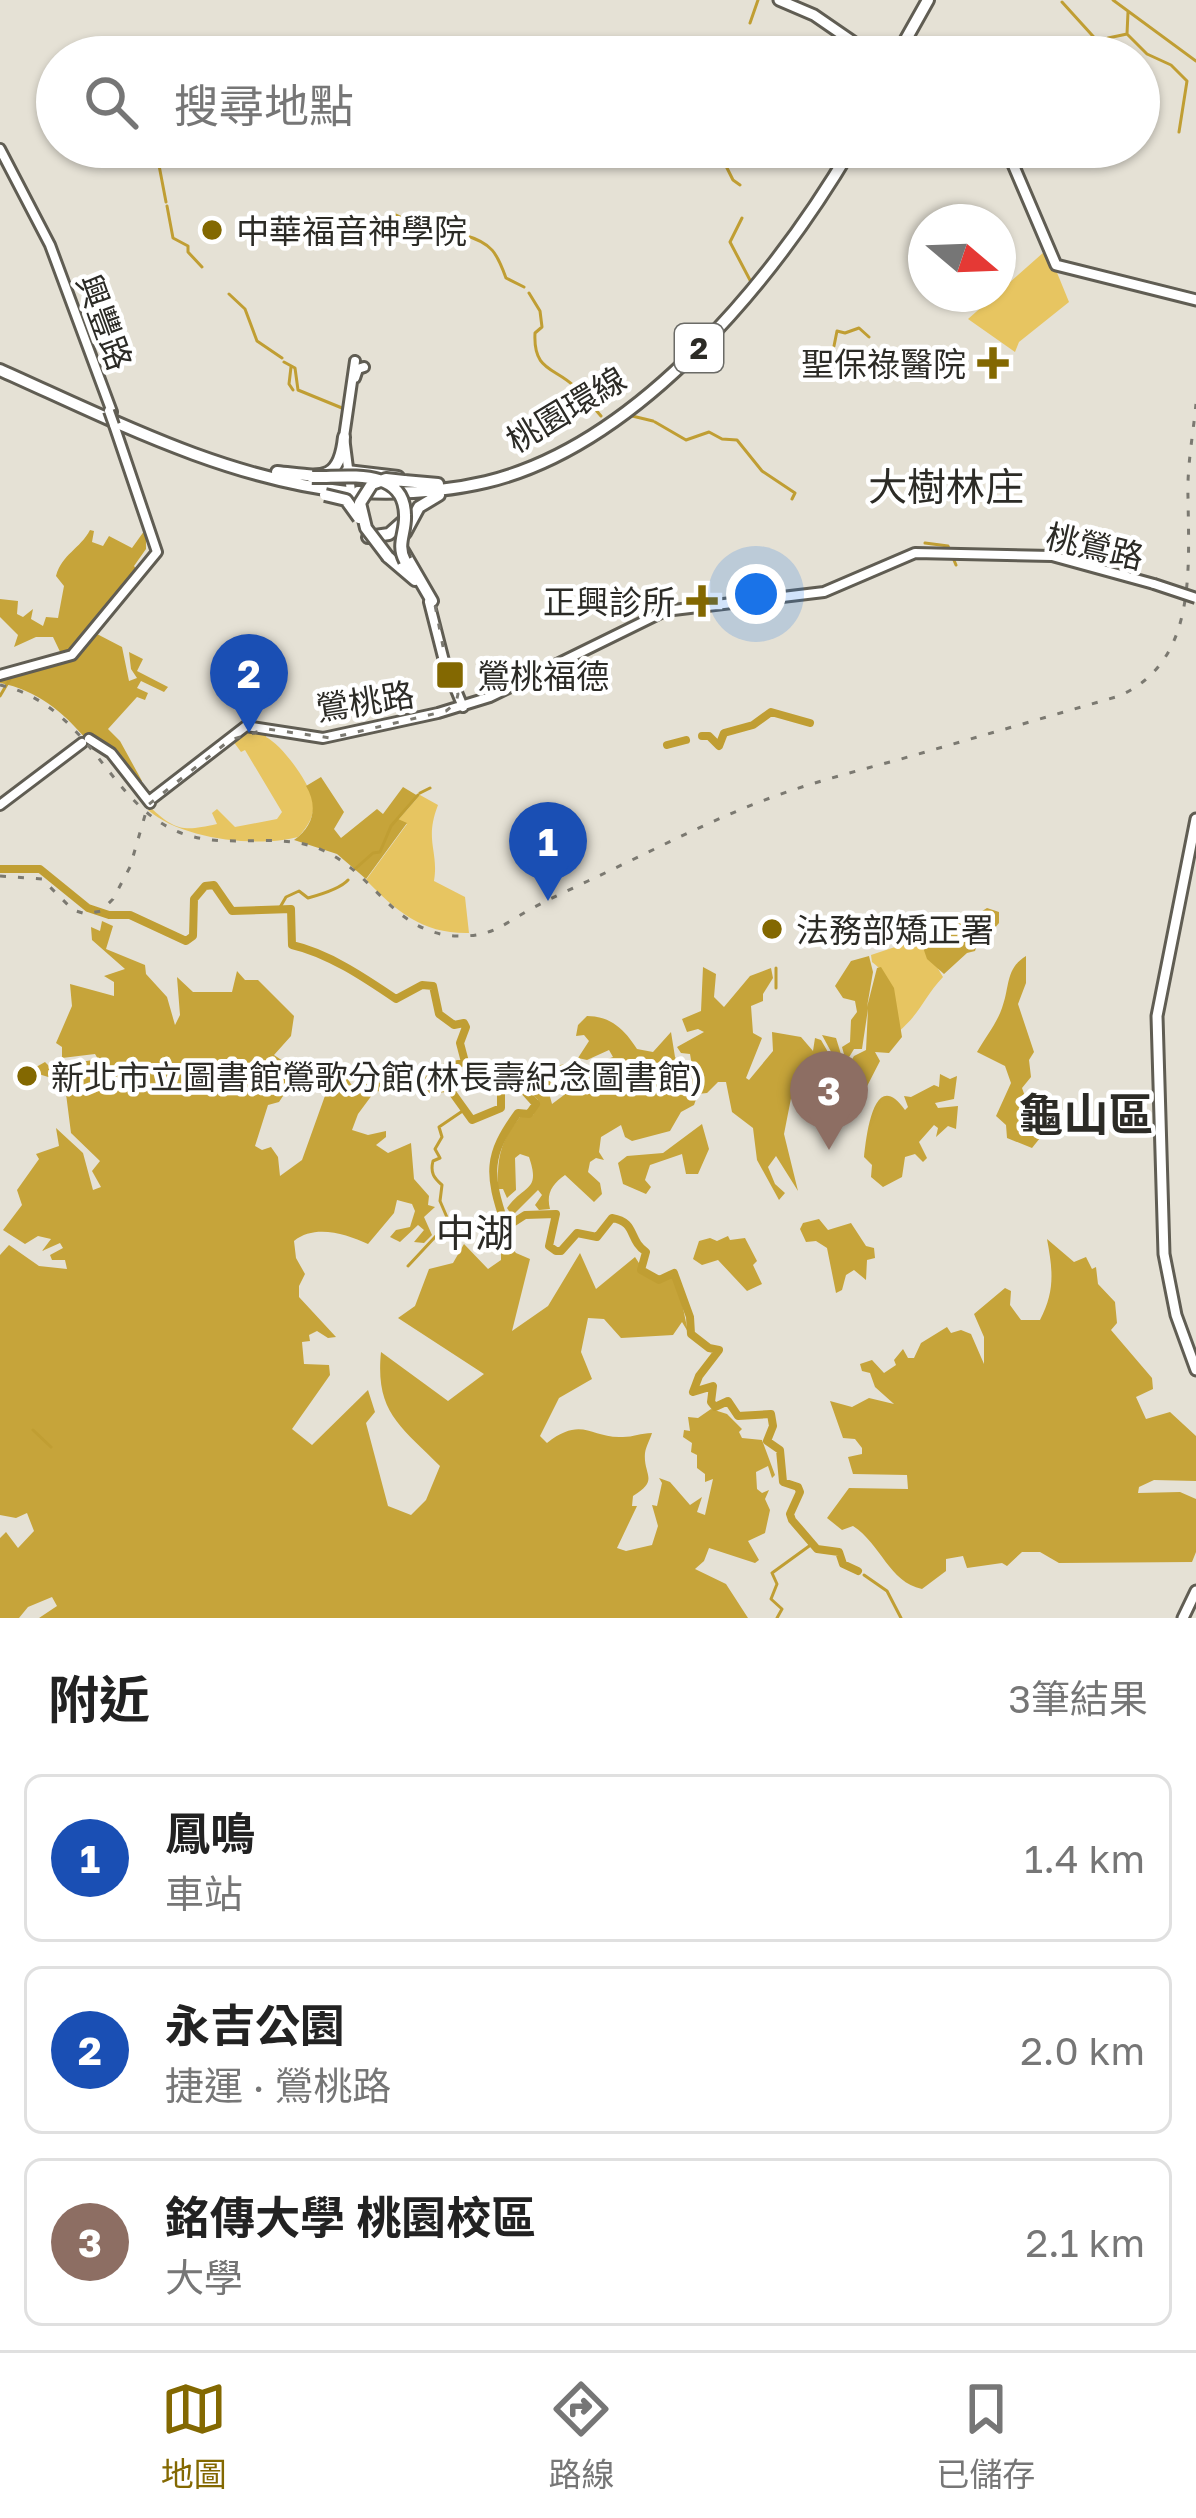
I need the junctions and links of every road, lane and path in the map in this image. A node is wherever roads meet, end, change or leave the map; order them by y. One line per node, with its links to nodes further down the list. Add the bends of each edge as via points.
1 (779, 0): 3 (main road)
2 (930, 0): 4 (highway)
3 (844, 36)
4 (910, 36)
5 (0, 151): 26 (main road, 興豐路, bridge, via 53,257 160,550 64,660)
6 (836, 168): 17 (highway, 桃園環線 / 2, via 781,251 688,354 539,459)
7 (837, 168): 17 (highway, 桃園環線 / 2, via 784,253 690,357 592,433 540,462)
8 (1014, 168): 9 (main road, via 1056,265)
9 (1196, 300)
10 (0, 368): 13 (highway, 桃園環線 / 2)
11 (344, 437): 12 (main road, via 356,364); 14 (main road); 16 (highway, via 336,469)
12 (349, 451): 14 (main road); 15 (highway, via 356,466)
13 (243, 468): 16 (highway); 18 (highway, 桃園環線 / 2)
14 (349, 471): 15 (highway); 18 (main road); 19 (main road, via 353,506)
15 (377, 473): 17 (highway)
16 (272, 476): 18 (highway); 20 (highway, bridge, via 348,501); 21 (highway, bridge, via 373,477 394,488 405,507)
17 (445, 487): 18 (highway, 桃園環線 / 2); 19 (highway); 20 (highway, bridge, via 404,481 366,488 366,528); 22 (highway, via 422,504 405,533 403,550)
18 (354, 494): 19 (main road)
19 (374, 540): 22 (main road); 24 (main road)
20 (388, 556): 21 (highway, bridge)
21 (404, 565): 22 (highway)
22 (420, 582): 24 (highway); 27 (main road)
23 (1196, 598): 25 (main road, 桃鶯路, bridge, via 1052,556 915,553 824,592 674,608)
24 (432, 601): 27 (main road)
25 (537, 671): 27 (main road, 鶯桃路)
26 (0, 675)
27 (464, 707): 28 (main road, 鶯桃路, via 323,740 247,728); 28 (main road, 鶯桃路, via 330,737 251,721)
28 (150, 803): 29 (main road, via 111,753 85,741)
29 (0, 805)
30 (1196, 819): 32 (main road)
31 (1196, 839): 32 (main road)
32 (1180, 894): 33 (main road, via 1157,1003 1160,1198 1173,1304)
33 (1196, 1370)
34 (1196, 1595): 35 (main road)
35 (1184, 1618)

